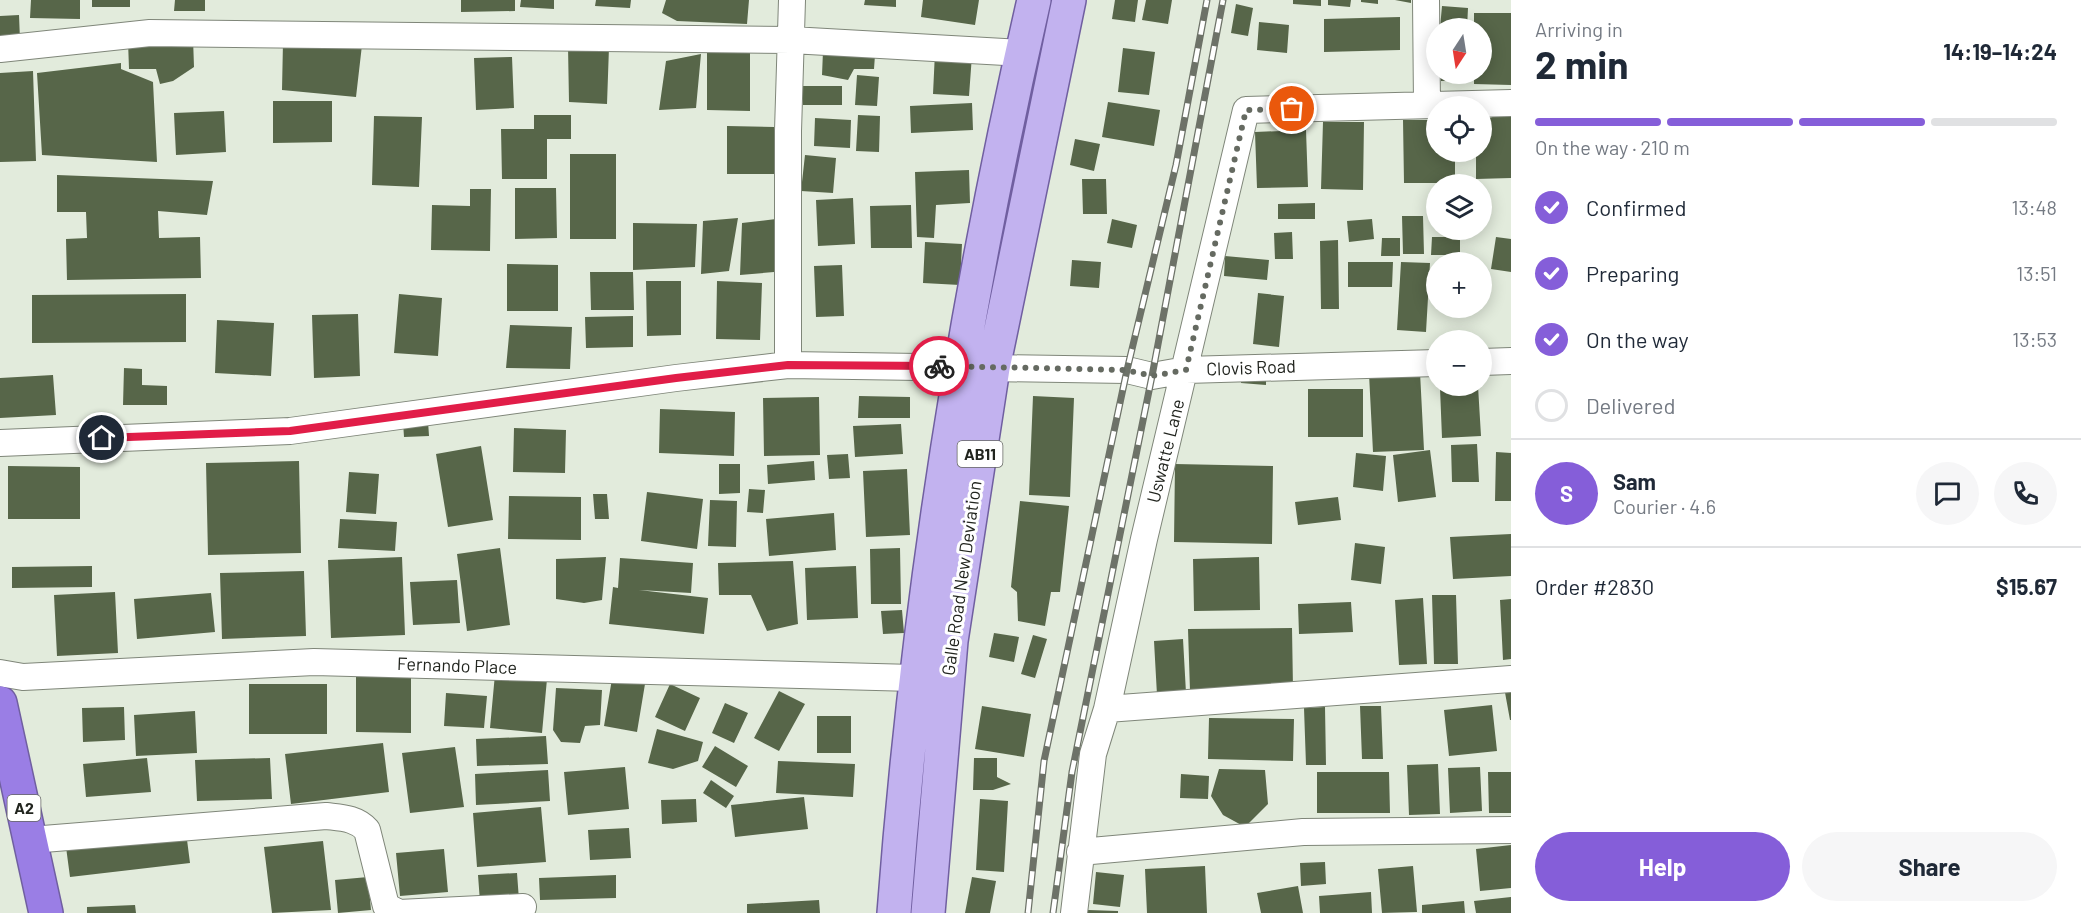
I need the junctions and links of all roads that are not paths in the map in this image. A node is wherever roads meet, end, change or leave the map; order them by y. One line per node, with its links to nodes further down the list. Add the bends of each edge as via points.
1 (792, 0): 5 (street)
2 (1034, 0): 7 (main road, Galle Road New Deviation / AB11)
3 (1069, 0): 17 (main road, Galle Road New Deviation / AB11)
4 (1426, 0): 8 (street)
5 (791, 40): 6 (street, via 150,33); 7 (street); 15 (street)
6 (0, 49)
7 (1022, 54): 16 (main road, Galle Road New Deviation / AB11)
8 (1427, 96)
9 (1492, 103): 10 (street, Uswatte Lane)
10 (1511, 103)
11 (1426, 104): 18 (street, Uswatte Lane, via 1246,110)
12 (1511, 361): 13 (street)
13 (1492, 362)
14 (1426, 363): 18 (street, Clovis Road)
15 (788, 365): 16 (street, Clovis Road); 19 (street, Clovis Road, via 290,431)
16 (959, 366): 17 (street, Clovis Road); 21 (main road, Galle Road New Deviation / AB11)
17 (993, 368): 18 (street, Clovis Road, via 1126,370 1152,376); 31 (main road, Galle Road New Deviation / AB11, via 951,641)
18 (1186, 370): 24 (street, Uswatte Lane)
19 (0, 443)
20 (0, 673): 21 (street, Fernando Place, via 23,676 314,662)
21 (914, 678): 30 (main road, Galle Road New Deviation / AB11)
22 (1511, 679): 24 (street)
23 (0, 703): 26 (highway, A2)
24 (1107, 709): 27 (street, Uswatte Lane, via 1094,754)
25 (1511, 830): 27 (street, via 1303,832)
26 (31, 840): 28 (street, via 326,816 349,819 367,830 386,906 399,913); 29 (highway, A2)
27 (1080, 852): 32 (street, Uswatte Lane)
28 (523, 907)
29 (46, 913)
30 (894, 913)
31 (928, 913)
32 (1074, 913)

